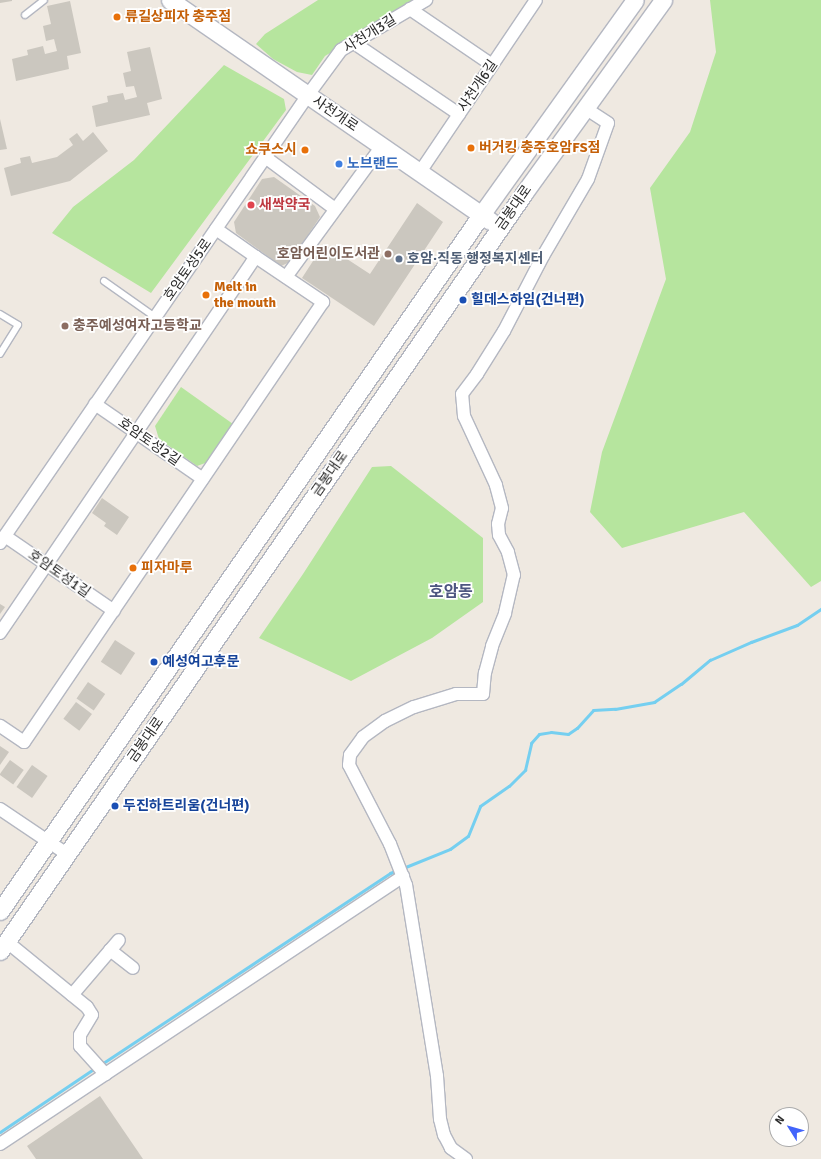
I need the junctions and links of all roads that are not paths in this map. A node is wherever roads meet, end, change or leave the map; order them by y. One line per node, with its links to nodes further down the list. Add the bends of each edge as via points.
1 (44, 0): 8 (lane)
2 (170, 0): 11 (street, 사천개로)
3 (426, 0): 7 (street, 사천개3길)
4 (635, 0): 18 (street, 금봉대로)
5 (663, 0): 12 (street, 금봉대로)
6 (530, 2): 10 (street, 사천개6길)
7 (410, 9): 9 (street, 사천개3길); 10 (street)
8 (25, 15)
9 (354, 43): 11 (street, 사천개3길, via 342,50); 13 (street)
10 (492, 65): 13 (street, 사천개6길)
11 (308, 95): 14 (street, 사천개로); 15 (street, 호암토성5로)
12 (585, 108): 20 (street, 금봉대로); 38 (street, via 608,123 588,178 504,331 462,394 464,416 496,485 502,508 498,524 499,535 508,552 514,575 505,612 490,652 483,694 456,694 408,710 385,721 363,737 350,755 349,765)
13 (459, 114): 16 (street, 사천개6길)
14 (382, 146): 16 (street, 사천개로); 17 (street)
15 (265, 157): 17 (street); 19 (street, 호암토성5로)
16 (420, 172): 18 (street, 사천개로)
17 (335, 209): 22 (street)
18 (481, 215): 20 (street, 사천개로); 36 (street, 금봉대로)
19 (216, 229): 21 (street); 25 (street, 호암토성5로)
20 (500, 229): 37 (street, 금봉대로)
21 (256, 257): 22 (street); 28 (street)
22 (286, 277): 29 (street, via 322,302)
23 (104, 281): 25 (lane)
24 (0, 314): 26 (lane, via 18,325)
25 (155, 317): 27 (street, 호암토성5로)
26 (0, 354)
27 (95, 404): 28 (street, 호암토성2길); 30 (street, 호암토성5로)
28 (136, 433): 29 (street, 호암토성2길); 31 (street)
29 (203, 479): 32 (street)
30 (2, 540): 31 (street, 호암토성1길)
31 (47, 565): 32 (street, 호암토성1길); 33 (street)
32 (114, 611): 34 (street, via 24,742)
33 (0, 634)
34 (0, 726)
35 (0, 810): 36 (street)
36 (47, 841): 37 (street); 39 (street, 금봉대로)
37 (67, 854): 41 (street, 금봉대로)
38 (403, 876): 45 (street); 47 (street, via 437,1076 440,1119 444,1135)
39 (0, 911)
40 (119, 940): 42 (street)
41 (3, 946): 44 (street)
42 (110, 950): 43 (street); 44 (street)
43 (132, 968)
44 (72, 995): 45 (street, via 87,1007 92,1015 80,1035 80,1046)
45 (105, 1074): 46 (street)
46 (0, 1144)
47 (457, 1157)

